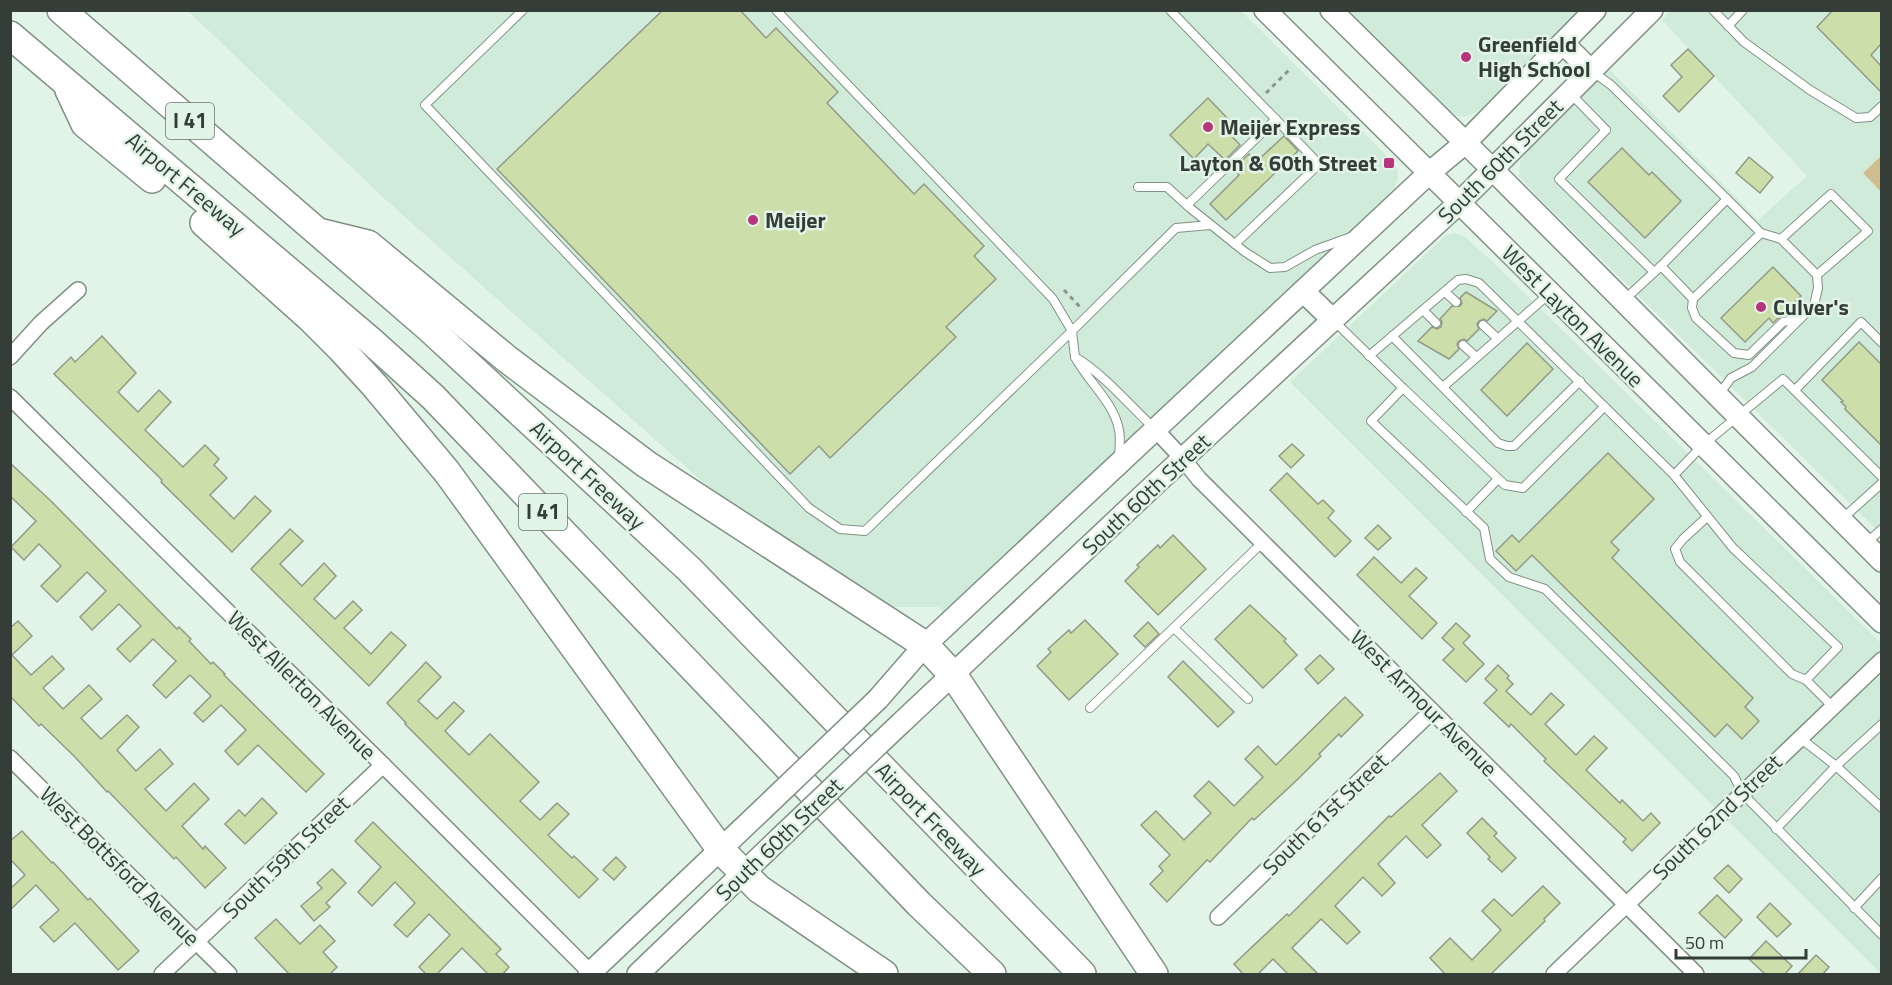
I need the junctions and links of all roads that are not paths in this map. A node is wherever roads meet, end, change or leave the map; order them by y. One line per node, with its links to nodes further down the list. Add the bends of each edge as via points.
1 (61, 10): 28 (highway, Airport Freeway / I 41)
2 (523, 10): 48 (lane, via 425,105 809,508 840,529 865,531)
3 (776, 10): 48 (lane, via 1053,298)
4 (1170, 10): 18 (lane)
5 (1265, 10): 21 (main road, West Layton Avenue)
6 (1330, 10): 19 (main road, West Layton Avenue)
7 (1595, 10): 13 (main road, South 60th Street)
8 (1652, 10): 14 (main road, South 60th Street)
9 (1713, 10): 11 (lane)
10 (1743, 10): 11 (lane)
11 (1728, 26): 17 (lane, via 1810,90 1856,118 1870,117)
12 (10, 35): 15 (highway, Airport Freeway / I 41)
13 (1563, 43): 14 (main road); 19 (main road, South 60th Street)
14 (1592, 71): 16 (main road, South 60th Street); 23 (lane)
15 (65, 81): 98 (highway, via 85,124 301,310 375,386 447,472); 111 (highway, Airport Freeway / I 41, via 433,397 919,904)
16 (1569, 93): 20 (main road, South 60th Street); 33 (lane, via 1606,130 1559,179)
17 (1881, 106)
18 (1275, 119): 25 (lane); 31 (lane, via 1319,164)
19 (1465, 143): 20 (main road, West Layton Avenue); 21 (main road, South 60th Street)
20 (1493, 170): 24 (main road, South 60th Street); 40 (main road, West Layton Avenue)
21 (1428, 174): 24 (main road, West Layton Avenue); 27 (main road, South 60th Street)
22 (1138, 187): 25 (lane, via 1167,187)
23 (1727, 199): 29 (lane); 32 (lane)
24 (1459, 203): 38 (main road, West Layton Avenue); 45 (main road, South 60th Street)
25 (1187, 205): 26 (lane)
26 (1210, 225): 31 (lane); 48 (lane, via 1176,228)
27 (1366, 231): 31 (lane, via 1315,250 1285,267 1270,268); 36 (main road, South 60th Street)
28 (319, 232): 82 (highway, via 368,244 507,359 646,464); 112 (highway, Airport Freeway / I 41, via 690,570)
29 (1761, 233): 30 (lane); 39 (lane)
30 (1781, 239): 34 (lane); 34 (lane, via 1831,194 1868,231)
31 (1235, 244)
32 (1661, 266): 33 (lane); 39 (lane)
33 (1654, 272): 40 (lane)
34 (1817, 275): 44 (lane, via 1814,305)
35 (78, 290): 54 (street)
36 (1303, 291): 45 (main road); 65 (main road, South 60th Street)
37 (1444, 292): 41 (lane); 42 (lane); 43 (lane, via 1458,280 1479,283)
38 (1550, 293): 43 (lane); 66 (main road, West Layton Avenue)
39 (1694, 299): 44 (lane, via 1696,318 1734,353 1749,355 1783,322)
40 (1623, 301): 61 (main road, West Layton Avenue)
41 (1456, 302)
42 (1423, 310): 46 (lane); 49 (lane)
43 (1519, 319): 50 (lane); 57 (lane)
44 (1800, 319): 61 (lane, via 1752,367 1731,378)
45 (1332, 320): 53 (lane); 67 (main road, South 60th Street)
46 (1436, 323)
47 (1483, 325): 50 (lane)
48 (1072, 331): 55 (lane)
49 (1392, 336): 53 (lane); 58 (lane)
50 (1497, 338): 56 (lane)
51 (1881, 343): 60 (lane, via 1861,322)
52 (1463, 345): 56 (lane)
53 (1370, 356): 59 (lane)
54 (10, 357)
55 (1075, 357): 65 (lane, via 1127,399); 68 (lane, via 1117,421)
56 (1476, 357): 58 (lane)
57 (1580, 381): 58 (lane, via 1514,446 1498,443); 63 (lane)
58 (1443, 387)
59 (1403, 388): 71 (lane); 73 (lane, via 1371,421)
60 (1795, 390): 64 (lane, via 1783,379); 70 (lane)
61 (1718, 396): 64 (main road, West Layton Avenue)
62 (10, 397): 93 (street, West Allerton Avenue)
63 (1604, 407): 69 (lane); 71 (lane, via 1523,488 1504,485)
64 (1737, 416): 66 (lane); 75 (main road, West Layton Avenue)
65 (1155, 429): 67 (street, West Armour Avenue); 68 (main road, South 60th Street)
66 (1703, 445): 69 (lane); 80 (main road, West Layton Avenue)
67 (1183, 459): 77 (street, West Armour Avenue, via 1198,480); 84 (main road, South 60th Street)
68 (1120, 463): 82 (main road, South 60th Street)
69 (1674, 475): 74 (lane)
70 (1881, 477)
71 (1498, 479): 73 (lane)
72 (1881, 483): 75 (lane)
73 (1466, 512): 95 (lane, via 1484,528 1490,559 1509,577 1545,589 1734,776)
74 (1707, 517): 85 (lane, via 1733,548 1838,647); 85 (lane, via 1675,549 1680,562 1792,674)
75 (1841, 520): 78 (main road, West Layton Avenue)
76 (1881, 529): 78 (lane)
77 (1262, 543): 81 (lane); 89 (street, West Armour Avenue)
78 (1865, 544): 79 (main road, West Layton Avenue)
79 (1881, 561)
80 (1881, 622)
81 (1174, 628): 86 (lane); 88 (lane)
82 (925, 645): 84 (highway); 98 (main road, South 60th Street, bridge, via 878,699)
83 (1881, 660): 87 (street, South 62nd Street)
84 (954, 676): 99 (main road, South 60th Street, bridge); 113 (highway)
85 (1806, 680): 87 (lane)
86 (1248, 699)
87 (1833, 707): 91 (street, South 62nd Street)
88 (1090, 708)
89 (1432, 711): 101 (street, West Armour Avenue); 103 (street, South 61st Street)
90 (1881, 724): 94 (lane)
91 (1800, 738): 94 (lane); 95 (street, South 62nd Street)
92 (10, 758): 105 (street, West Bottsford Avenue)
93 (383, 765): 105 (street, South 59th Street); 106 (street, West Allerton Avenue)
94 (1836, 766): 96 (lane); 97 (lane)
95 (1742, 793): 97 (lane); 101 (street, South 62nd Street)
96 (1881, 808)
97 (1776, 829): 102 (lane)
98 (721, 850): 99 (highway); 106 (main road, South 60th Street)
99 (744, 873): 109 (main road, South 60th Street); 110 (highway, via 759,889)
100 (1881, 878): 102 (lane)
101 (1625, 905): 114 (street, South 62nd Street); 115 (street, West Armour Avenue)
102 (1854, 908): 104 (lane)
103 (1218, 917)
104 (1881, 935)
105 (196, 942): 107 (street, South 59th Street); 108 (street, West Bottsford Avenue)
106 (591, 974)
107 (162, 975)
108 (229, 975)
109 (638, 975)
110 (884, 975)
111 (992, 975)
112 (1082, 975)
113 (1154, 975)
114 (1554, 975)
115 (1696, 975)

